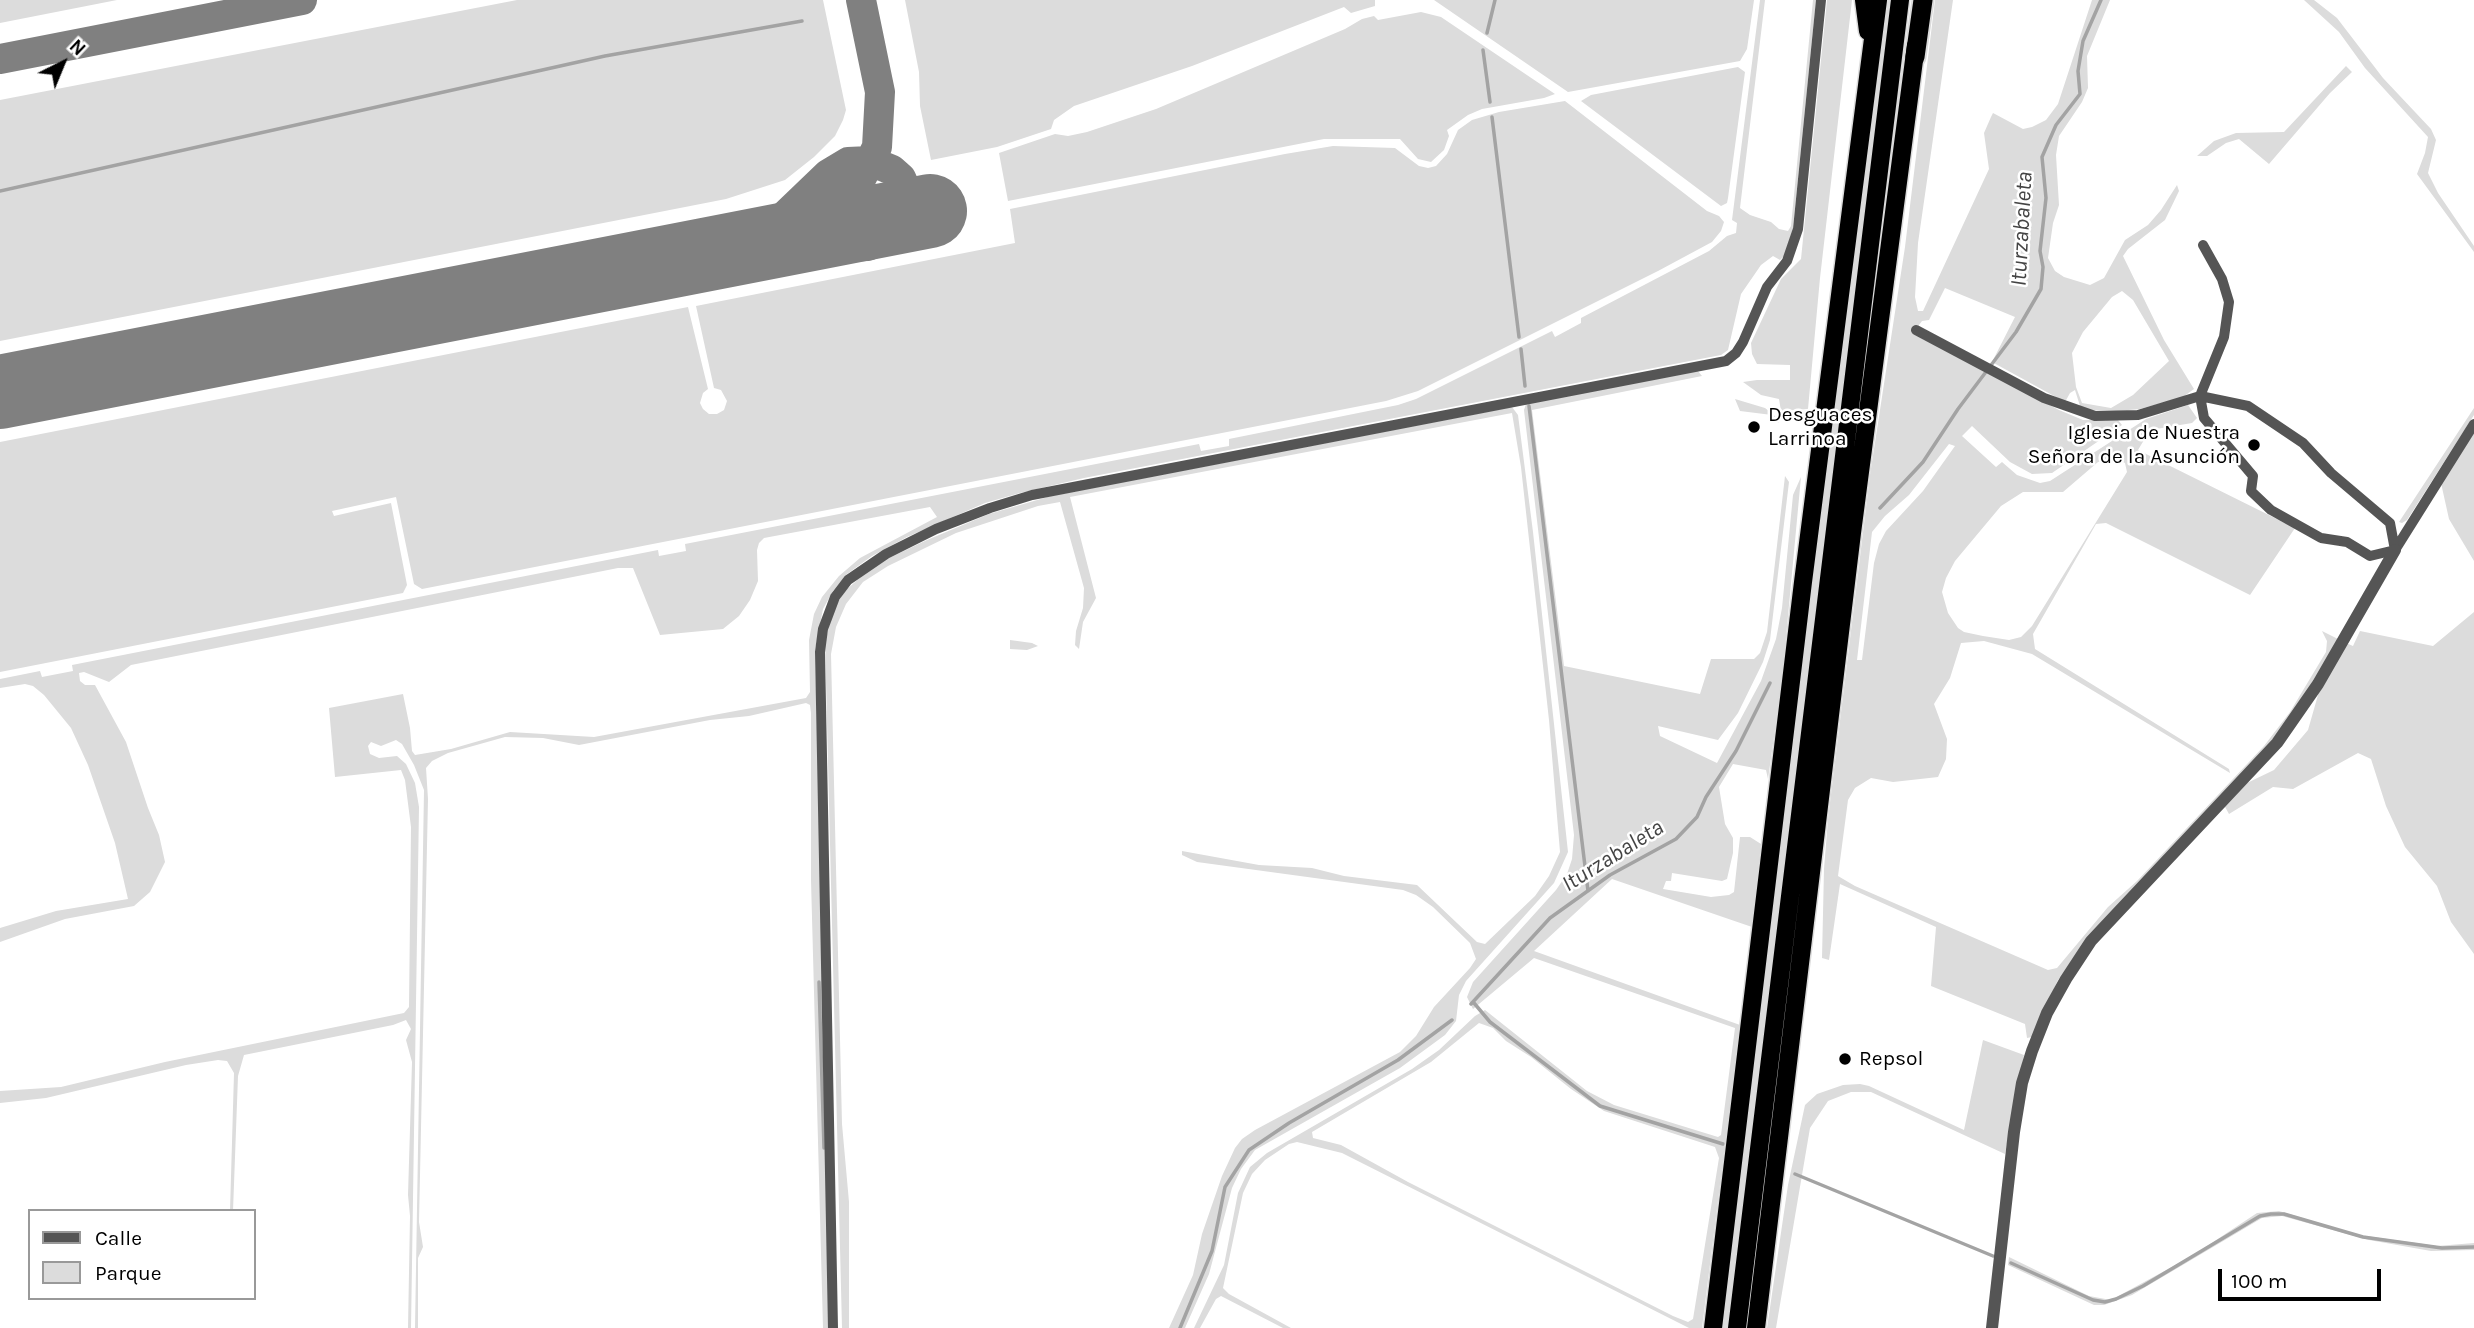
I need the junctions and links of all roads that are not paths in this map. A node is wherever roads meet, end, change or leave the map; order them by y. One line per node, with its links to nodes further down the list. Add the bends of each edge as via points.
1 (1821, 0): 13 (street, via 1798,229 1787,261 1768,287 1743,342 1726,361 1032,495 936,529 886,554 848,580 835,597 820,652)
2 (1864, 0): 6 (highway)
3 (1878, 0): 6 (highway)
4 (1900, 0): 15 (highway)
5 (1922, 0): 7 (highway)
6 (1872, 55): 14 (highway, via 1804,569)
7 (1915, 57): 16 (highway)
8 (2203, 245): 10 (street, via 2229,302 2224,337)
9 (1916, 330): 10 (street, via 2044,398 2095,416 2138,415)
10 (2200, 396): 12 (street, via 2248,406 2303,443 2390,523); 12 (street, via 2204,418 2253,476 2251,491 2271,510 2320,538 2347,542 2370,555)
11 (2474, 424): 12 (street)
12 (2395, 550): 17 (street, via 2318,684 2277,743 2091,942 2047,1013 2022,1083)
13 (833, 1328)
14 (1713, 1328)
15 (1737, 1328)
16 (1756, 1328)
17 (1992, 1328)

